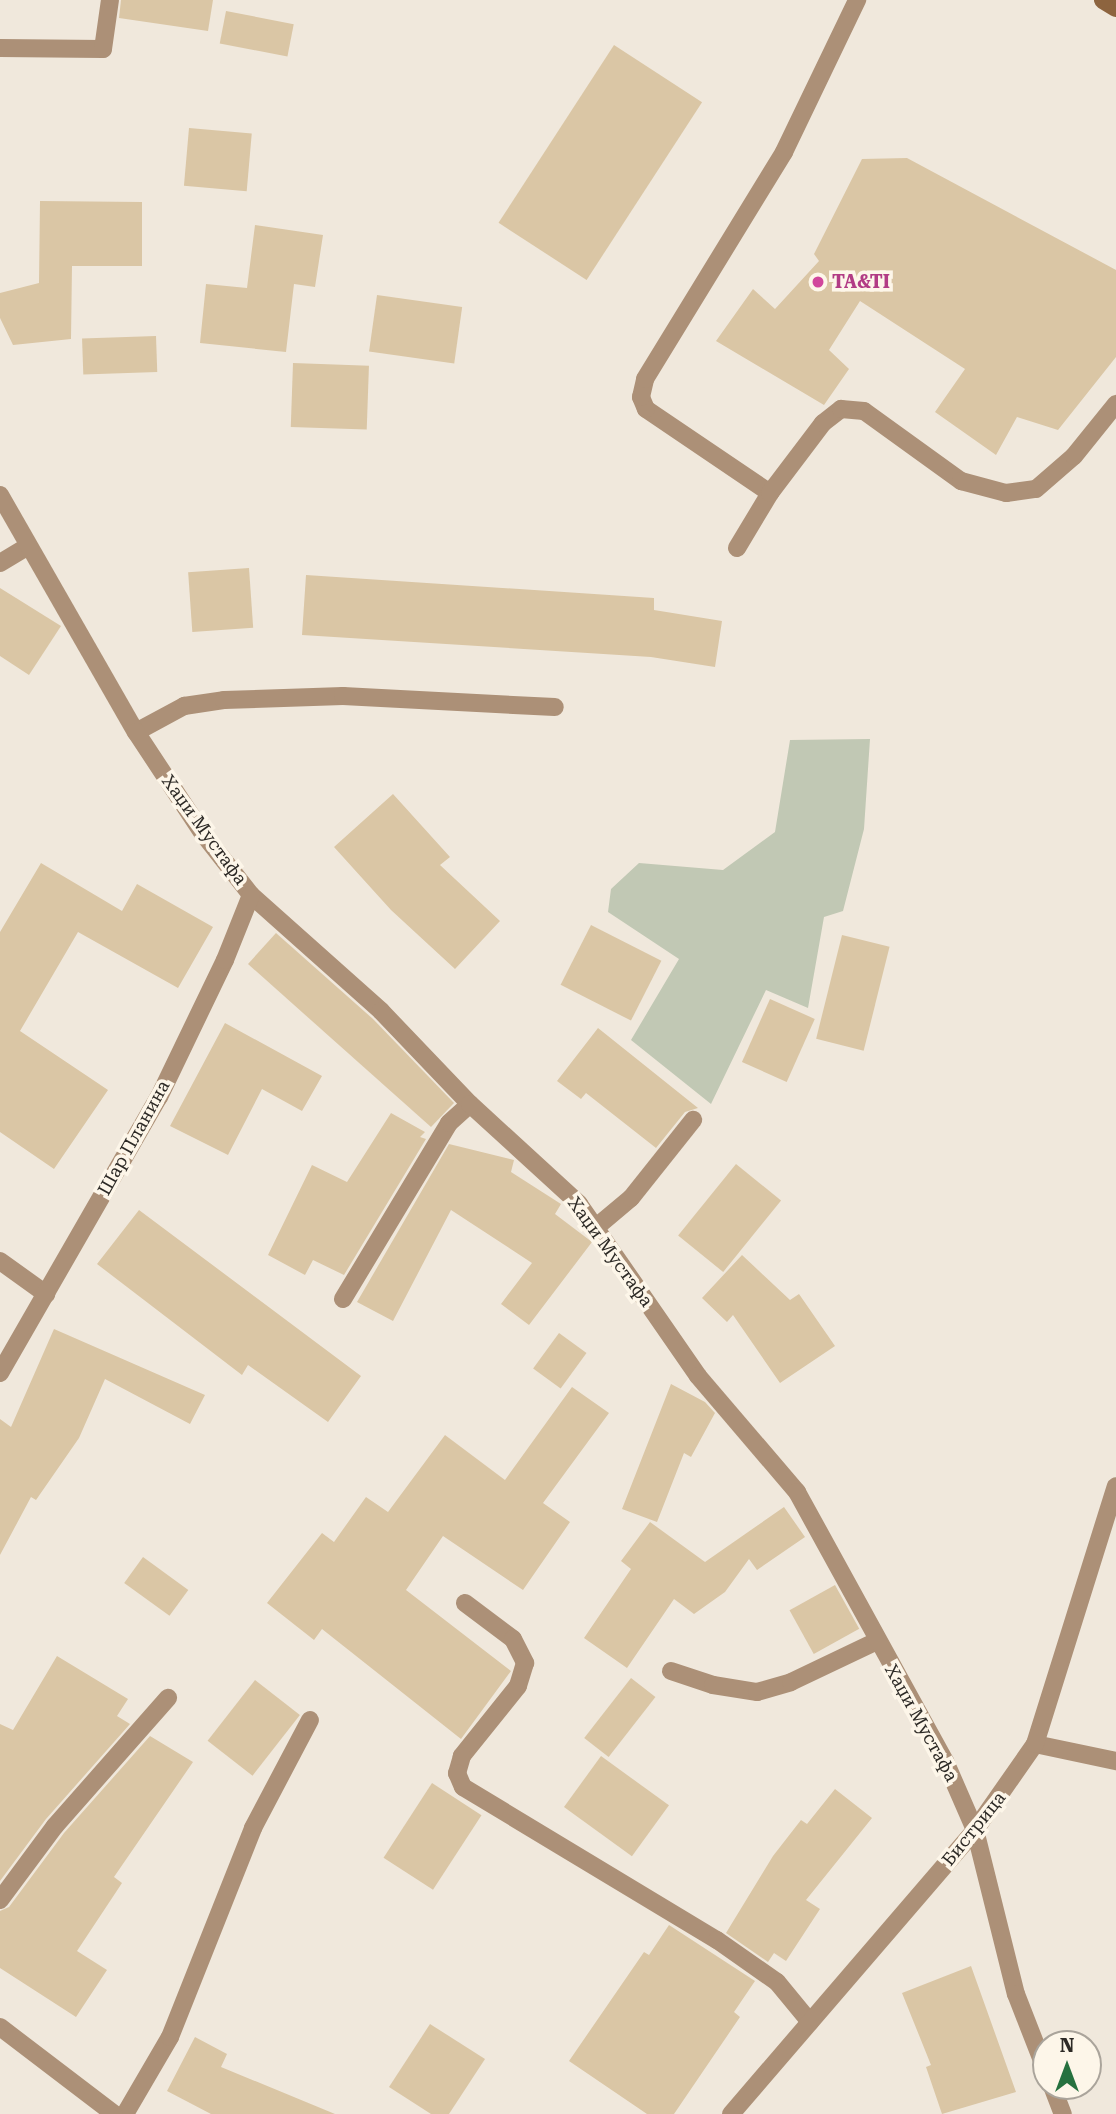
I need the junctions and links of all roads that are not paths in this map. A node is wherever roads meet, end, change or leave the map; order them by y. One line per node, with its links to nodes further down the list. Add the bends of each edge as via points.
1 (110, 0): 5 (street, via 103,48)
2 (857, 0): 7 (street, via 785,152 645,379 641,397 646,409)
3 (1103, 0): 4 (main road)
4 (1116, 8)
5 (0, 48)
6 (1116, 404): 7 (street, via 1074,456 1037,489 1006,493 961,481 864,411 841,409 824,423)
7 (769, 493): 10 (street)
8 (0, 495): 9 (street, Хаџи Мустафа)
9 (27, 545): 11 (street); 13 (street, Хаџи Мустафа)
10 (737, 548)
11 (0, 563)
12 (555, 707): 13 (street, via 343,696 224,700 184,706)
13 (136, 732): 14 (street, Хаџи Мустафа, via 204,835)
14 (251, 895): 15 (street, Хаџи Мустафа, via 381,1011); 19 (street, Шар Планина, via 159,1097)
15 (470, 1104): 17 (street, Хаџи Мустафа, via 579,1204); 20 (street, via 449,1123)
16 (693, 1120): 17 (street, via 631,1198)
17 (594, 1229): 24 (street, Хаџи Мустафа, via 698,1376 797,1492)
18 (0, 1261): 19 (street)
19 (46, 1294): 21 (street, Шар Планина)
20 (343, 1299)
21 (0, 1373)
22 (1116, 1486): 28 (street, Бистрица)
23 (464, 1603): 32 (street, via 513,1639 525,1663 519,1686 462,1755 457,1773 463,1787 718,1940 777,1982)
24 (877, 1641): 25 (street, via 791,1682 757,1692 713,1685); 30 (street, Хаџи Мустафа, via 945,1761)
25 (671, 1671)
26 (168, 1698): 31 (street, via 55,1826)
27 (310, 1720): 36 (street, via 253,1828 170,2036)
28 (1035, 1744): 29 (street); 30 (street, Бистрица)
29 (1116, 1761)
30 (975, 1830): 32 (street, Бистрица); 34 (street, Хаџи Мустафа, via 1016,1994)
31 (0, 1900)
32 (810, 2022): 37 (street, Бистрица)
33 (0, 2027): 35 (street)
34 (1032, 2035)
35 (114, 2114)
36 (125, 2114)
37 (731, 2114)

